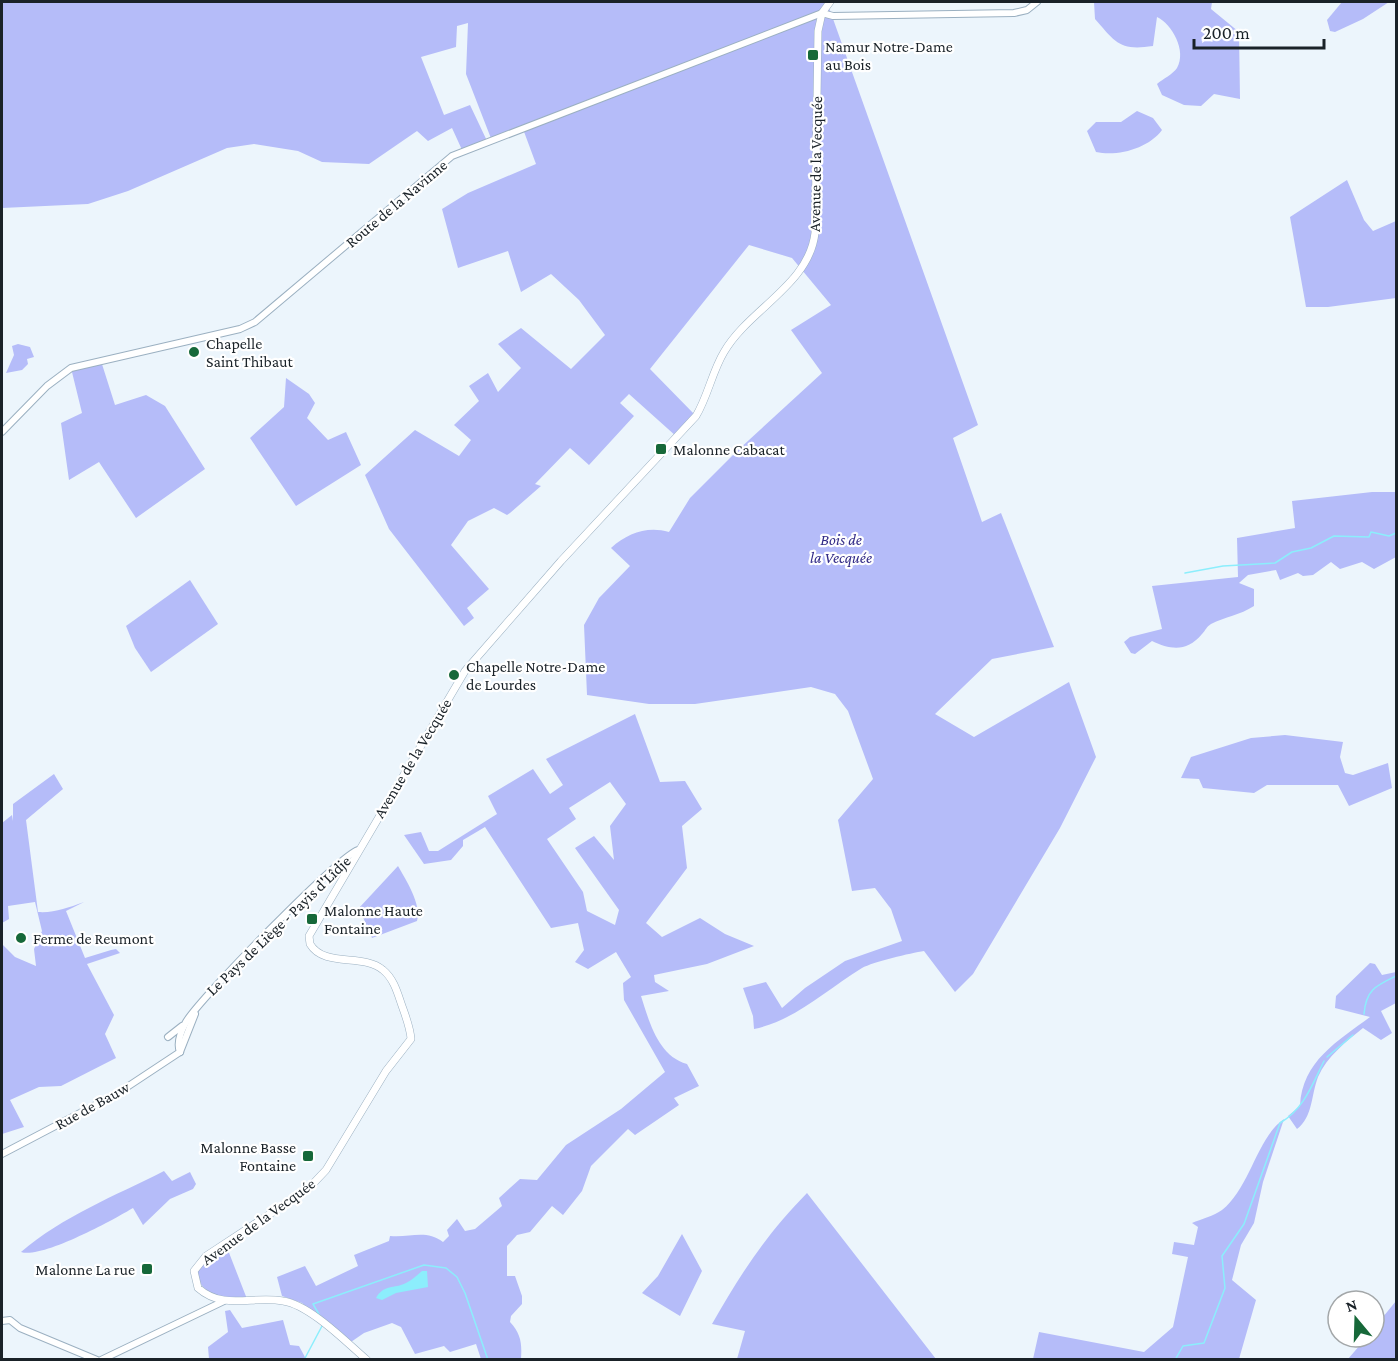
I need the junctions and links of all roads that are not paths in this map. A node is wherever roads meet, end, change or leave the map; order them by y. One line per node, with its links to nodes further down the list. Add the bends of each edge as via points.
1 (830, 2): 3 (main road, Avenue de la Vecquée)
2 (1037, 2): 3 (street, via 1014,13)
3 (822, 13): 4 (street, Route de la Navinne, via 452,156 255,322 240,329 71,368 47,386); 5 (main road, Avenue de la Vecquée, via 817,42 810,258 723,353 696,416 472,663)
4 (2, 432)
5 (358, 850): 6 (street, Le Pays de Liège - Payis d'Lîdje); 11 (main road, Avenue de la Vecquée, via 313,925 310,944 320,954 371,964 385,971 396,990 411,1039 386,1071 326,1170 308,1190 197,1264 194,1276 198,1288)
6 (200, 1002): 7 (street, Le Pays de Liège - Payis d'Lîdje); 9 (street, Le Pays de Liège - Payis d'Lîdje)
7 (186, 1021): 8 (street); 9 (street, Le Pays de Liège - Payis d'Lîdje, via 178,1046)
8 (168, 1037)
9 (180, 1052): 10 (street, Rue de Bauw, via 118,1093)
10 (2, 1154)
11 (224, 1301): 14 (street); 15 (main road, Avenue de la Vecquée, via 283,1300 298,1305)
12 (2, 1321): 13 (street, via 10,1320 20,1328)
13 (97, 1359)
14 (101, 1359)
15 (367, 1359)

